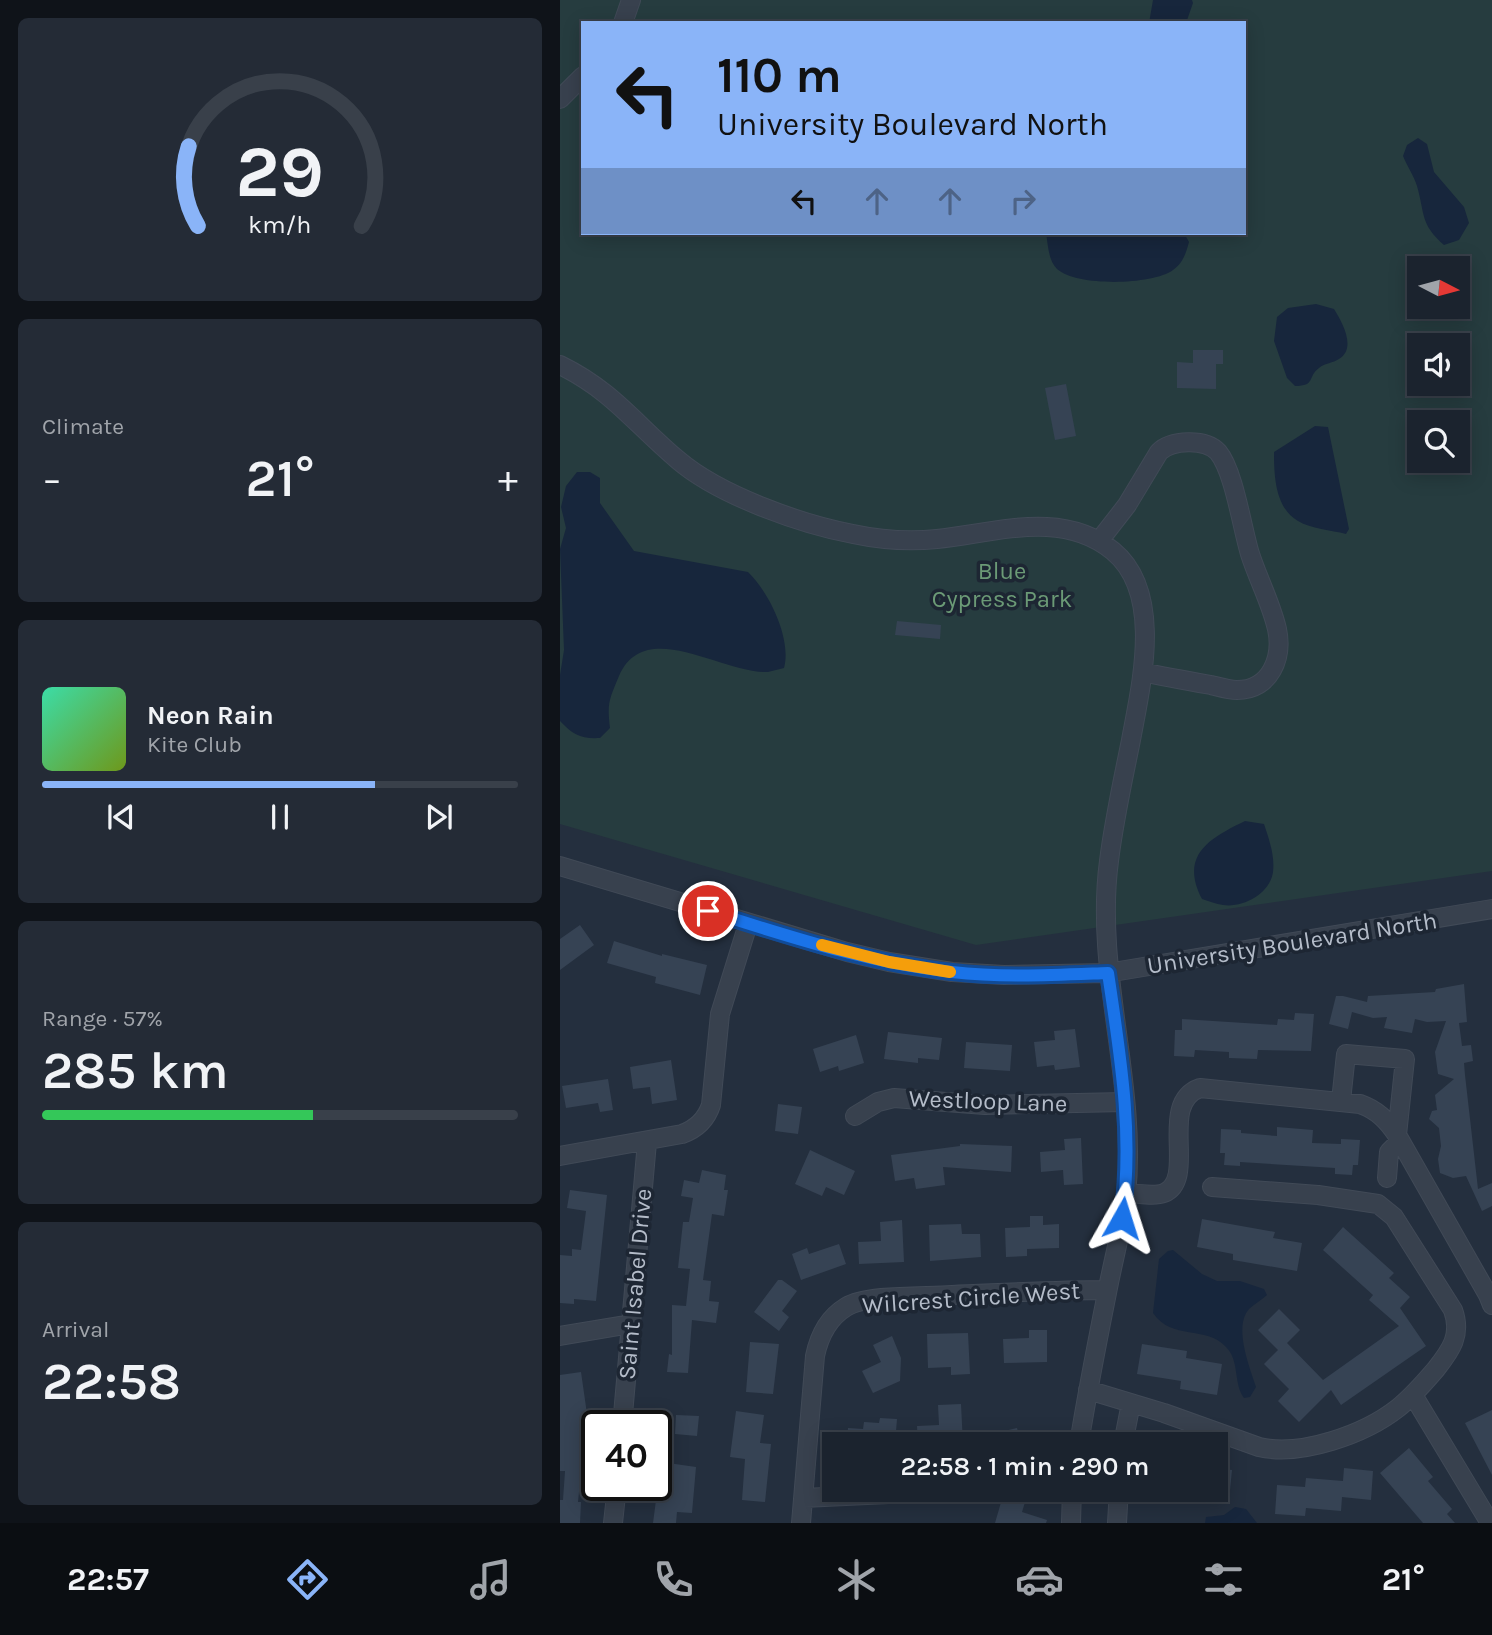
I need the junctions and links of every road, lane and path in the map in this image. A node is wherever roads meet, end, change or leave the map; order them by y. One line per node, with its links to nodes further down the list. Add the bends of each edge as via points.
1 (631, 0): 2 (street)
2 (624, 21)
3 (581, 78): 4 (street)
4 (560, 99)
5 (560, 365): 6 (street, via 612,397 703,480 790,516 890,540 1042,527 1084,532)
6 (1099, 541): 7 (street, via 1118,555 1139,592 1146,640); 7 (street, via 1165,446 1203,445 1216,450 1226,464 1250,555 1273,615 1279,648 1276,664 1269,676 1237,690)
7 (1143, 672): 11 (street, via 1105,888)
8 (560, 866): 10 (street, University Boulevard North)
9 (1492, 909): 11 (street, University Boulevard North)
10 (748, 923): 11 (street, University Boulevard North, via 847,952 952,972); 16 (street, via 720,1014 708,1114 690,1132)
11 (1108, 973): 13 (street)
12 (1341, 1101): 15 (street, via 1369,1107 1386,1119); 15 (street, via 1346,1054 1405,1059); 20 (street, via 1200,1088 1185,1097 1180,1111 1178,1178 1168,1192)
13 (1125, 1102): 14 (street, Westloop Lane, via 985,1105 894,1098); 20 (street)
14 (855, 1116)
15 (1399, 1138): 18 (street, via 1389,1152); 22 (street)
16 (647, 1142): 17 (street); 23 (street, Saint Isabel Drive)
17 (560, 1156)
18 (1387, 1178)
19 (1212, 1187): 26 (street, via 1378,1204 1394,1217 1457,1320 1455,1342 1447,1356)
20 (1126, 1193): 21 (street)
21 (1107, 1290): 25 (street); 32 (street, Wilcrest Circle West, via 885,1298 855,1303 837,1314 818,1341 815,1356)
22 (1492, 1305)
23 (631, 1324): 24 (street); 28 (street, Saint Isabel Drive)
24 (560, 1336)
25 (1088, 1390): 27 (street); 29 (street)
26 (1413, 1395): 27 (street, via 1350,1434 1306,1447 1270,1449); 40 (street)
27 (1131, 1403): 30 (street)
28 (623, 1410)
29 (1081, 1432)
30 (1125, 1432)
31 (822, 1497): 32 (street)
32 (803, 1498): 37 (street)
33 (615, 1501): 36 (street)
34 (1071, 1502): 38 (street)
35 (1118, 1502): 39 (street)
36 (613, 1523)
37 (801, 1523)
38 (1070, 1523)
39 (1116, 1523)
40 (1490, 1523)

